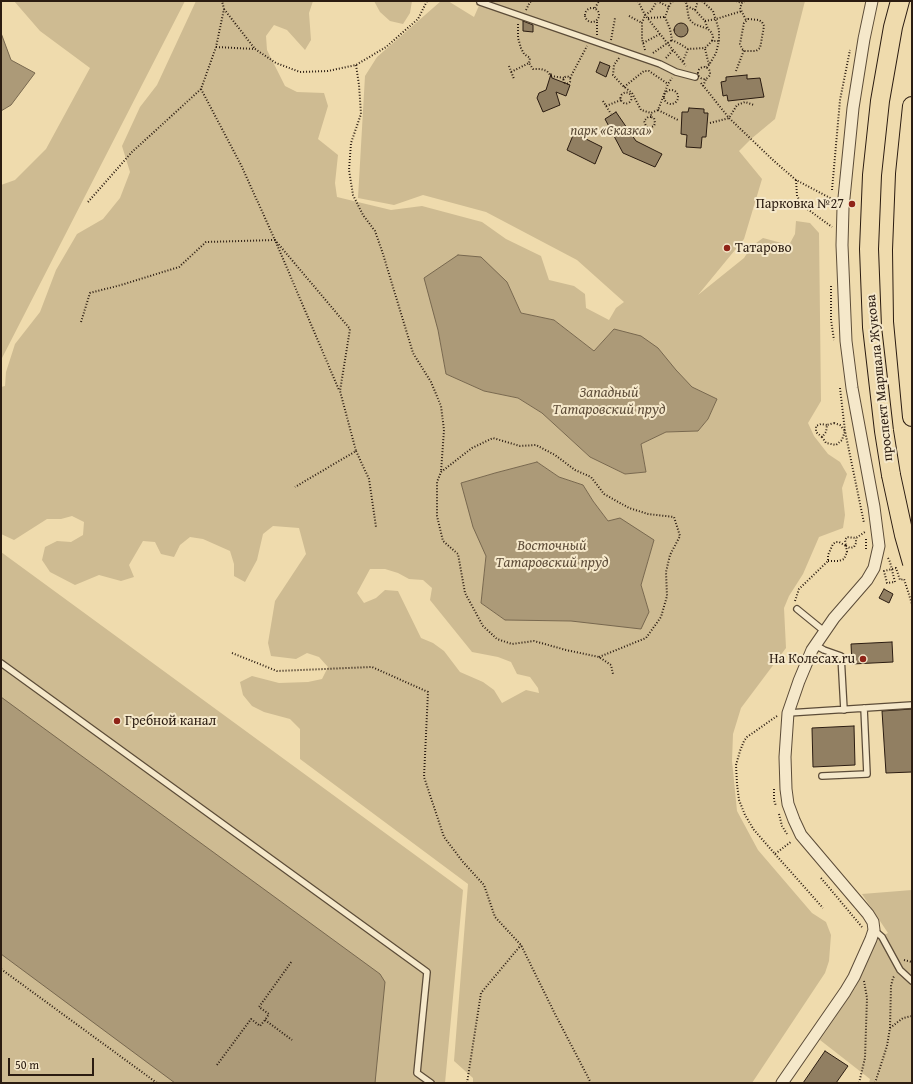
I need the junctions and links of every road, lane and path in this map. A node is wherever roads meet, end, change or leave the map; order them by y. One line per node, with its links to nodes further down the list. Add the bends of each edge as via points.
1 (222, 1): 19 (path)
2 (427, 1): 51 (path, via 418,19 386,47)
3 (533, 1): 24 (path, via 530,2)
4 (599, 1): 18 (path)
5 (657, 1): 17 (path); 32 (path, via 645,15)
6 (673, 1): 17 (path)
7 (684, 1): 16 (path)
8 (698, 1): 20 (path)
9 (702, 1): 28 (path, via 713,11)
10 (736, 1): 15 (path)
11 (745, 1): 15 (path)
12 (872, 1): 107 (street, via 853,108 842,245 846,341 879,546 874,568 867,580)
13 (900, 1): 104 (main road, проспект Маршала Жукова, bridge, via 880,101 872,175 869,249 872,327 884,431 904,535)
14 (480, 2): 22 (lane)
15 (742, 3): 21 (path)
16 (687, 6): 20 (path); 33 (path, via 689,18 694,24)
17 (669, 7): 25 (path)
18 (595, 8): 29 (path, via 599,14); 29 (path, via 586,10 584,16 588,22)
19 (224, 9): 41 (path); 44 (path)
20 (694, 10): 31 (path)
21 (742, 11): 28 (path); 30 (path)
22 (517, 15): 24 (lane); 50 (path, via 518,38 524,54 530,58)
23 (629, 16): 32 (path)
24 (523, 17): 35 (lane)
25 (665, 17): 27 (path); 36 (path)
26 (615, 18): 42 (path)
27 (648, 18)
28 (716, 19): 31 (path); 38 (path)
29 (598, 20): 39 (path)
30 (746, 20): 46 (path, via 740,39); 46 (path, via 762,22 764,32 760,48 753,52)
31 (704, 21): 33 (path)
32 (642, 23): 40 (path)
33 (708, 29): 37 (path, via 712,33)
34 (660, 34): 40 (path)
35 (590, 40): 39 (lane); 60 (path)
36 (672, 40): 45 (path); 48 (path)
37 (712, 41): 38 (path); 43 (path)
38 (719, 41): 52 (path)
39 (597, 42): 42 (lane)
40 (643, 43): 48 (path)
41 (216, 47): 44 (path); 66 (path)
42 (609, 47): 47 (lane)
43 (705, 48): 45 (path); 52 (path)
44 (255, 49): 51 (path, via 276,63 300,72 328,71)
45 (688, 49): 49 (path)
46 (744, 50): 55 (path)
47 (624, 52): 48 (lane); 65 (path, via 614,65 613,75)
48 (650, 59): 57 (lane)
49 (683, 62)
50 (529, 63): 56 (path); 59 (path, via 533,69 541,69 551,76)
51 (356, 65): 95 (path, via 361,114 351,143 349,170 353,195 375,231 413,353 432,382 441,406 444,430)
52 (710, 65): 54 (path)
53 (509, 66): 56 (path)
54 (706, 67): 62 (path, via 710,71); 62 (path, via 700,68 698,73 701,78)
55 (736, 71)
56 (511, 72): 61 (path)
57 (676, 72): 58 (lane); 63 (path)
58 (695, 76)
59 (564, 78): 60 (path); 60 (path, via 564,82 568,84)
60 (570, 78)
61 (514, 79)
62 (706, 79): 64 (path)
63 (668, 84): 65 (path, via 649,71 644,71); 67 (path)
64 (702, 86)
65 (624, 87): 68 (path)
66 (201, 89): 81 (path, via 132,152); 84 (path, via 241,165)
67 (664, 95): 67 (path, via 668,103 674,104 678,99 677,93 671,90); 74 (path)
68 (632, 96): 69 (path, via 626,93 620,97); 69 (path, via 629,103); 76 (path, via 641,110)
69 (621, 100): 72 (path)
70 (603, 101): 72 (path)
71 (754, 105): 78 (path, via 745,102 737,105 729,118)
72 (606, 106): 75 (path)
73 (912, 106): 90 (main road, проспект Маршала Жукова, via 905,174 902,250 903,321)
74 (658, 110): 76 (path); 77 (path)
75 (611, 114)
76 (651, 115): 76 (path, via 644,121 648,128 655,123)
77 (678, 120)
78 (710, 122)
79 (751, 139): 80 (path)
80 (796, 180): 82 (path, via 832,199); 83 (path, via 797,196 806,208 832,227)
81 (88, 202)
82 (832, 206)
83 (832, 220)
84 (274, 240): 86 (path, via 206,242 179,267 90,293); 89 (path); 89 (path, via 350,328)
85 (831, 281): 87 (path)
86 (81, 322)
87 (834, 344)
88 (839, 384): 92 (path)
89 (340, 391): 94 (path)
90 (912, 417)
91 (827, 425): 92 (path, via 834,423); 93 (path); 93 (path, via 816,426 816,432)
92 (845, 431): 93 (path, via 842,440 836,445 826,443); 98 (path)
93 (822, 437)
94 (356, 451): 96 (path); 97 (path, via 369,479)
95 (441, 472): 110 (path, via 437,482 436,516 443,541 458,554 465,593 483,626 497,640 512,644 534,641); 110 (path, via 472,448 493,438 520,446 536,445 575,470 592,477 604,494 630,508 648,514 674,517 680,536 670,555 666,572 667,596 661,617 646,638)
96 (295, 487)
97 (376, 527)
98 (866, 532): 99 (path); 101 (path)
99 (856, 538): 100 (path, via 854,546); 100 (path, via 847,537)
100 (846, 546): 102 (path, via 844,559); 102 (path, via 839,542 833,544)
101 (865, 553)
102 (828, 561): 106 (path, via 799,589 795,597)
103 (890, 562): 105 (path, via 891,568 893,575 895,582 887,583 884,571 890,569 896,568 900,580 904,579)
104 (912, 563)
105 (912, 604)
106 (797, 609): 107 (lane)
107 (824, 631): 108 (street)
108 (815, 645): 115 (lane, via 841,656); 116 (street)
109 (232, 653): 128 (path, via 277,672 372,667 428,692 424,777 444,837 484,884 495,917)
110 (599, 657): 112 (path, via 611,665)
111 (1, 663): 140 (lane, via 427,972 418,1073)
112 (613, 674)
113 (912, 705): 114 (lane)
114 (864, 708): 115 (lane); 118 (lane, via 867,774)
115 (844, 710): 116 (lane)
116 (788, 713): 122 (street, via 786,789 790,809)
117 (778, 723): 124 (path, via 778,716 747,737 740,751 736,773 745,815 754,830)
118 (822, 776)
119 (774, 786): 120 (path)
120 (776, 807)
121 (778, 813): 123 (path)
122 (801, 834): 123 (path); 127 (street, via 874,922)
123 (791, 842): 124 (path)
124 (775, 854): 126 (path)
125 (821, 878): 127 (path)
126 (822, 908)
127 (873, 934): 129 (street); 132 (lane, via 882,936)
128 (521, 945): 141 (path, via 481,993); 142 (path)
129 (862, 960): 143 (street, via 845,992); 144 (path, via 867,998 865,1058)
130 (292, 961): 135 (path, via 259,1007 269,1014)
131 (1, 969): 139 (path)
132 (900, 970): 133 (lane); 136 (path, via 893,978 891,986)
133 (912, 981)
134 (912, 1016): 136 (path, via 903,1018)
135 (265, 1020): 137 (path); 138 (path, via 260,1026 251,1019)
136 (890, 1028): 145 (path)
137 (292, 1040)
138 (218, 1065)
139 (157, 1083)
140 (431, 1083)
141 (467, 1083)
142 (591, 1083)
143 (782, 1083)
144 (859, 1083)
145 (875, 1083)

